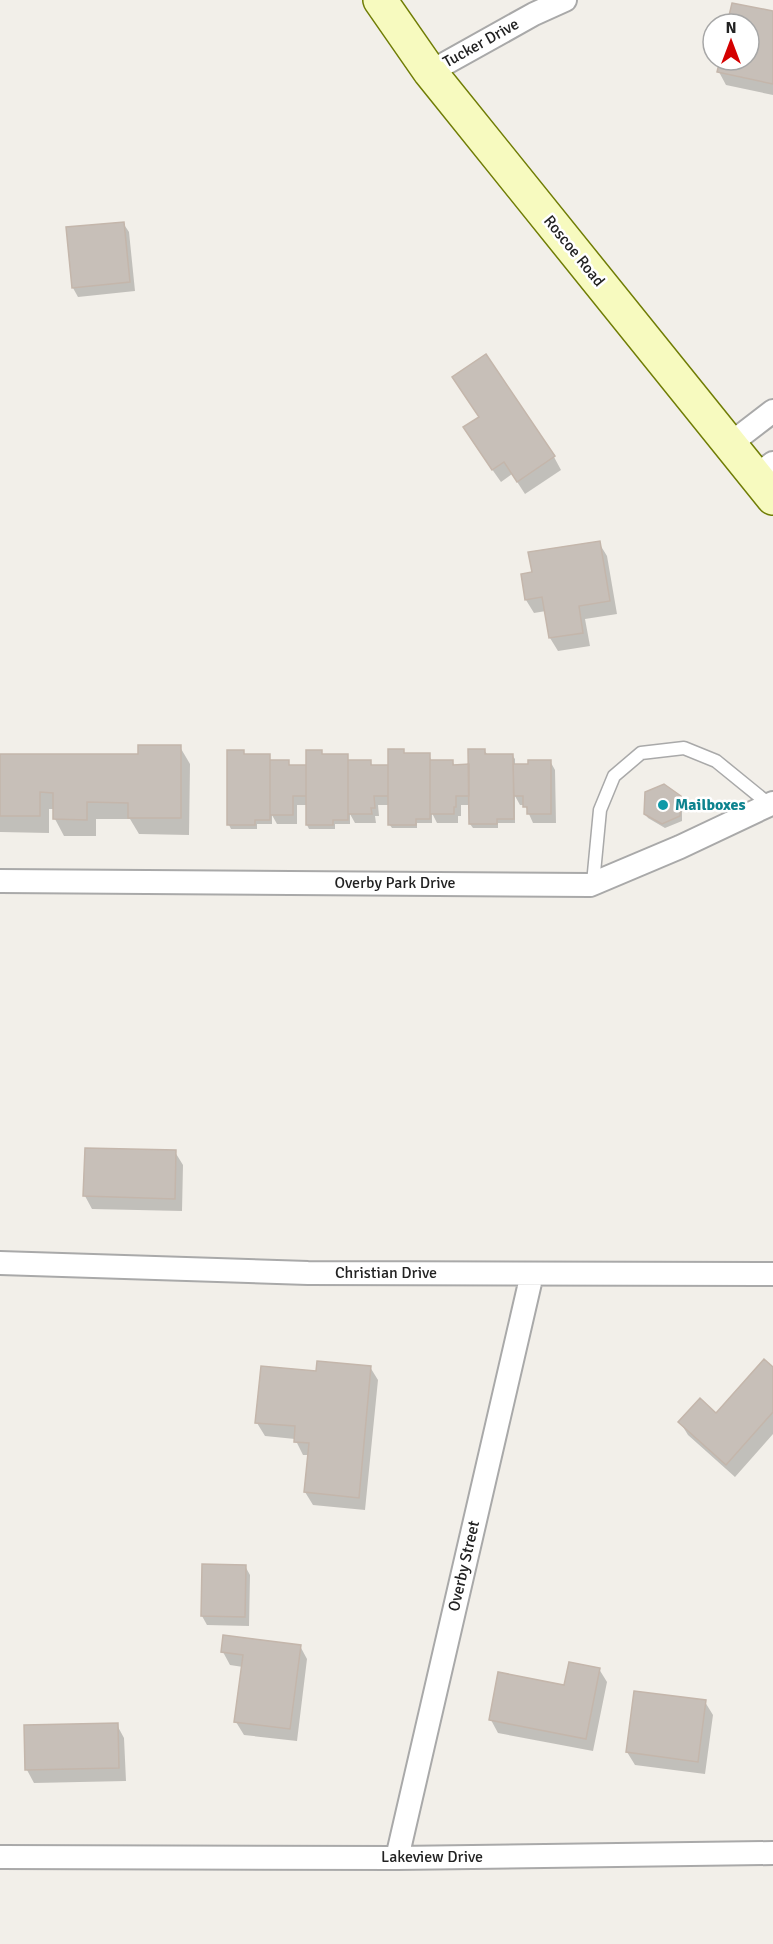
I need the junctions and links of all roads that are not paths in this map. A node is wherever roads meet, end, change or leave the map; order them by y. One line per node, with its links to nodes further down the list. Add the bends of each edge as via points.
1 (380, 0): 3 (main road, Roscoe Road)
2 (565, 0): 3 (street, Tucker Drive)
3 (430, 72): 5 (main road, Roscoe Road)
4 (773, 411): 5 (street)
5 (730, 444): 6 (main road, Roscoe Road)
6 (767, 479)
7 (772, 804): 9 (street, Overby Park Drive); 9 (lane, via 716,761 684,748 641,753 614,776 600,810)
8 (0, 881): 9 (street, Overby Park Drive)
9 (593, 883)
10 (0, 1263): 11 (street, Christian Drive, via 308,1273)
11 (532, 1274): 12 (street, Christian Drive); 15 (street, Overby Street)
12 (773, 1274)
13 (773, 1853): 15 (street, Lakeview Drive)
14 (0, 1857): 15 (street, Lakeview Drive)
15 (397, 1858)

